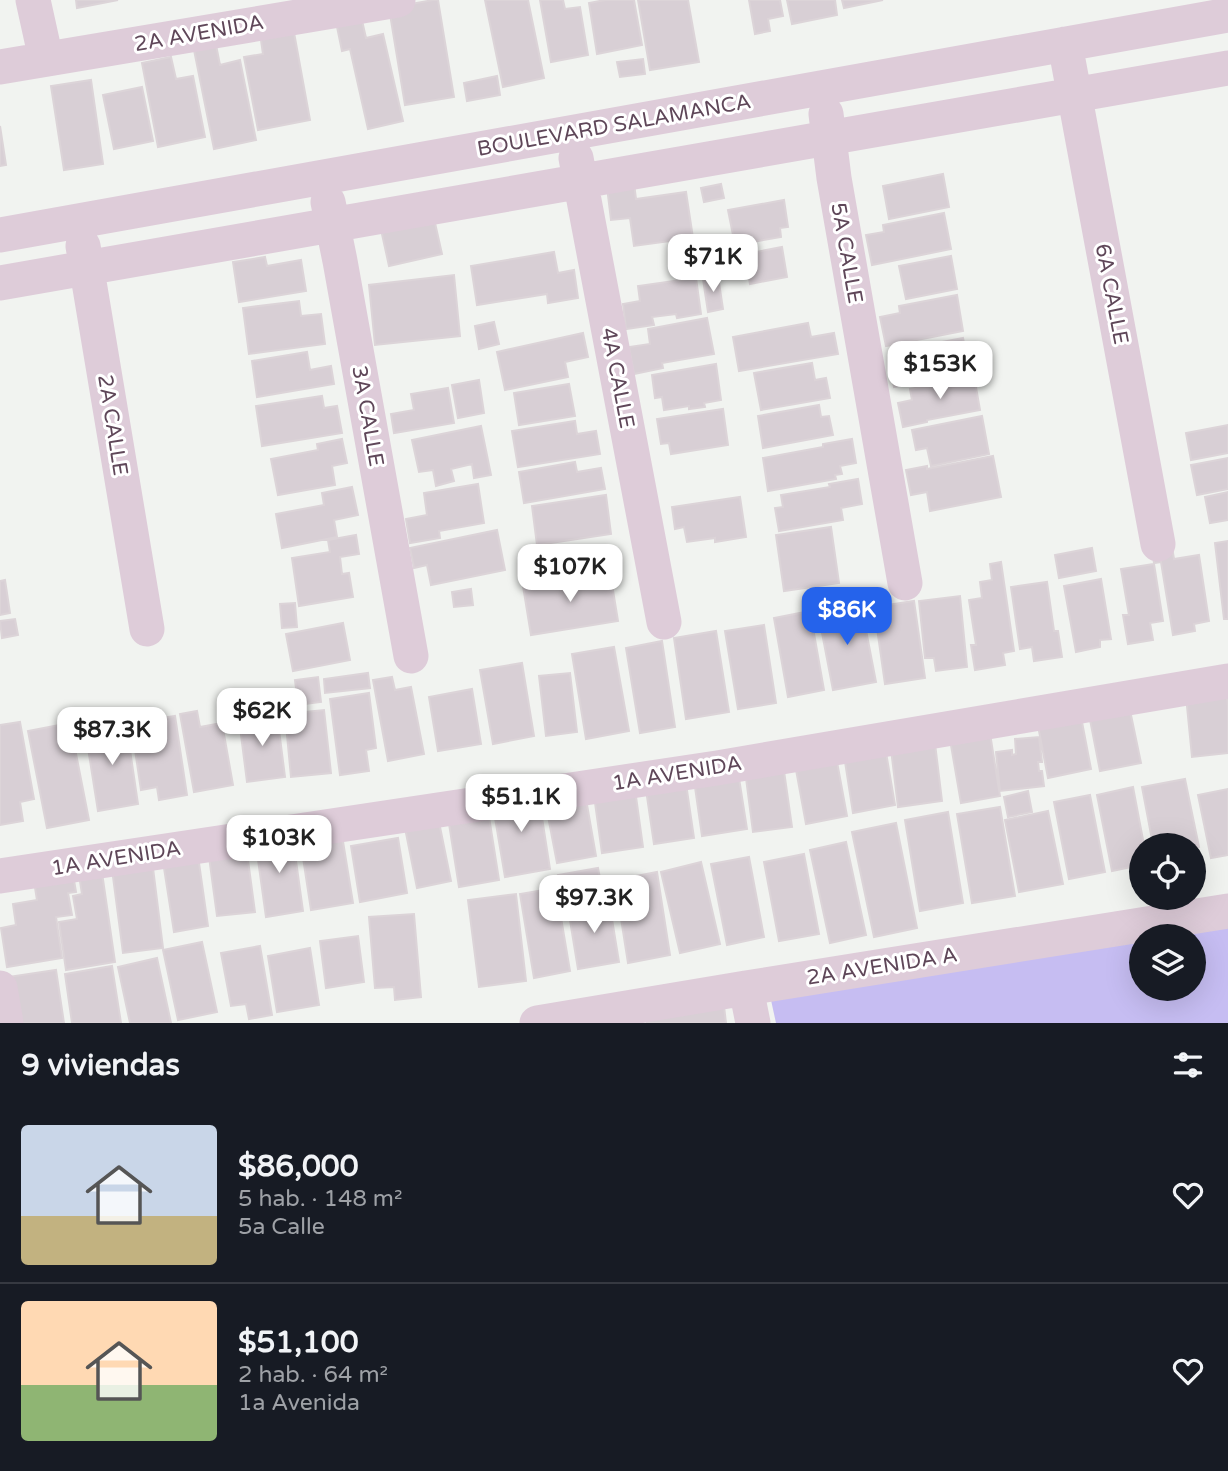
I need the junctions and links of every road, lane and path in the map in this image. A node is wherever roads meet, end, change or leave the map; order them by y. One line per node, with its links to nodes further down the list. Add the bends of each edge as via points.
1 (33, 0): 6 (street)
2 (398, 0): 3 (street, 2A AVENIDA)
3 (295, 8): 6 (street, 2A AVENIDA)
4 (1228, 15): 5 (street, BOULEVARD SALAMANCA)
5 (1065, 44): 9 (street, BOULEVARD SALAMANCA); 10 (street, 6A CALLE)
6 (46, 59): 7 (street, 2A AVENIDA)
7 (0, 67)
8 (1228, 68): 10 (street)
9 (822, 88): 11 (street, BOULEVARD SALAMANCA); 12 (street, 5A CALLE)
10 (1075, 94): 12 (street); 20 (street, 6A CALLE)
11 (570, 133): 13 (street, BOULEVARD SALAMANCA); 14 (street, 4A CALLE)
12 (829, 137): 14 (street); 21 (street, 5A CALLE)
13 (323, 177): 15 (street, BOULEVARD SALAMANCA); 16 (street, 3A CALLE)
14 (581, 181): 16 (street); 22 (street, 4A CALLE)
15 (79, 221): 17 (street, BOULEVARD SALAMANCA); 18 (street, 2A CALLE)
16 (332, 224): 18 (street); 24 (street, 3A CALLE)
17 (0, 235)
18 (87, 267): 19 (street); 23 (street, 2A CALLE)
19 (0, 283)
20 (1158, 544)
21 (905, 583)
22 (664, 622)
23 (147, 629)
24 (411, 656)
25 (1228, 681): 26 (street, 1A AVENIDA, via 717,768)
26 (0, 876)
27 (1228, 911): 29 (street, 2A AVENIDA A)
28 (0, 988): 30 (street)
29 (747, 988): 31 (street, 2A AVENIDA A); 32 (street)
30 (6, 1023)
31 (537, 1023)
32 (753, 1023)

